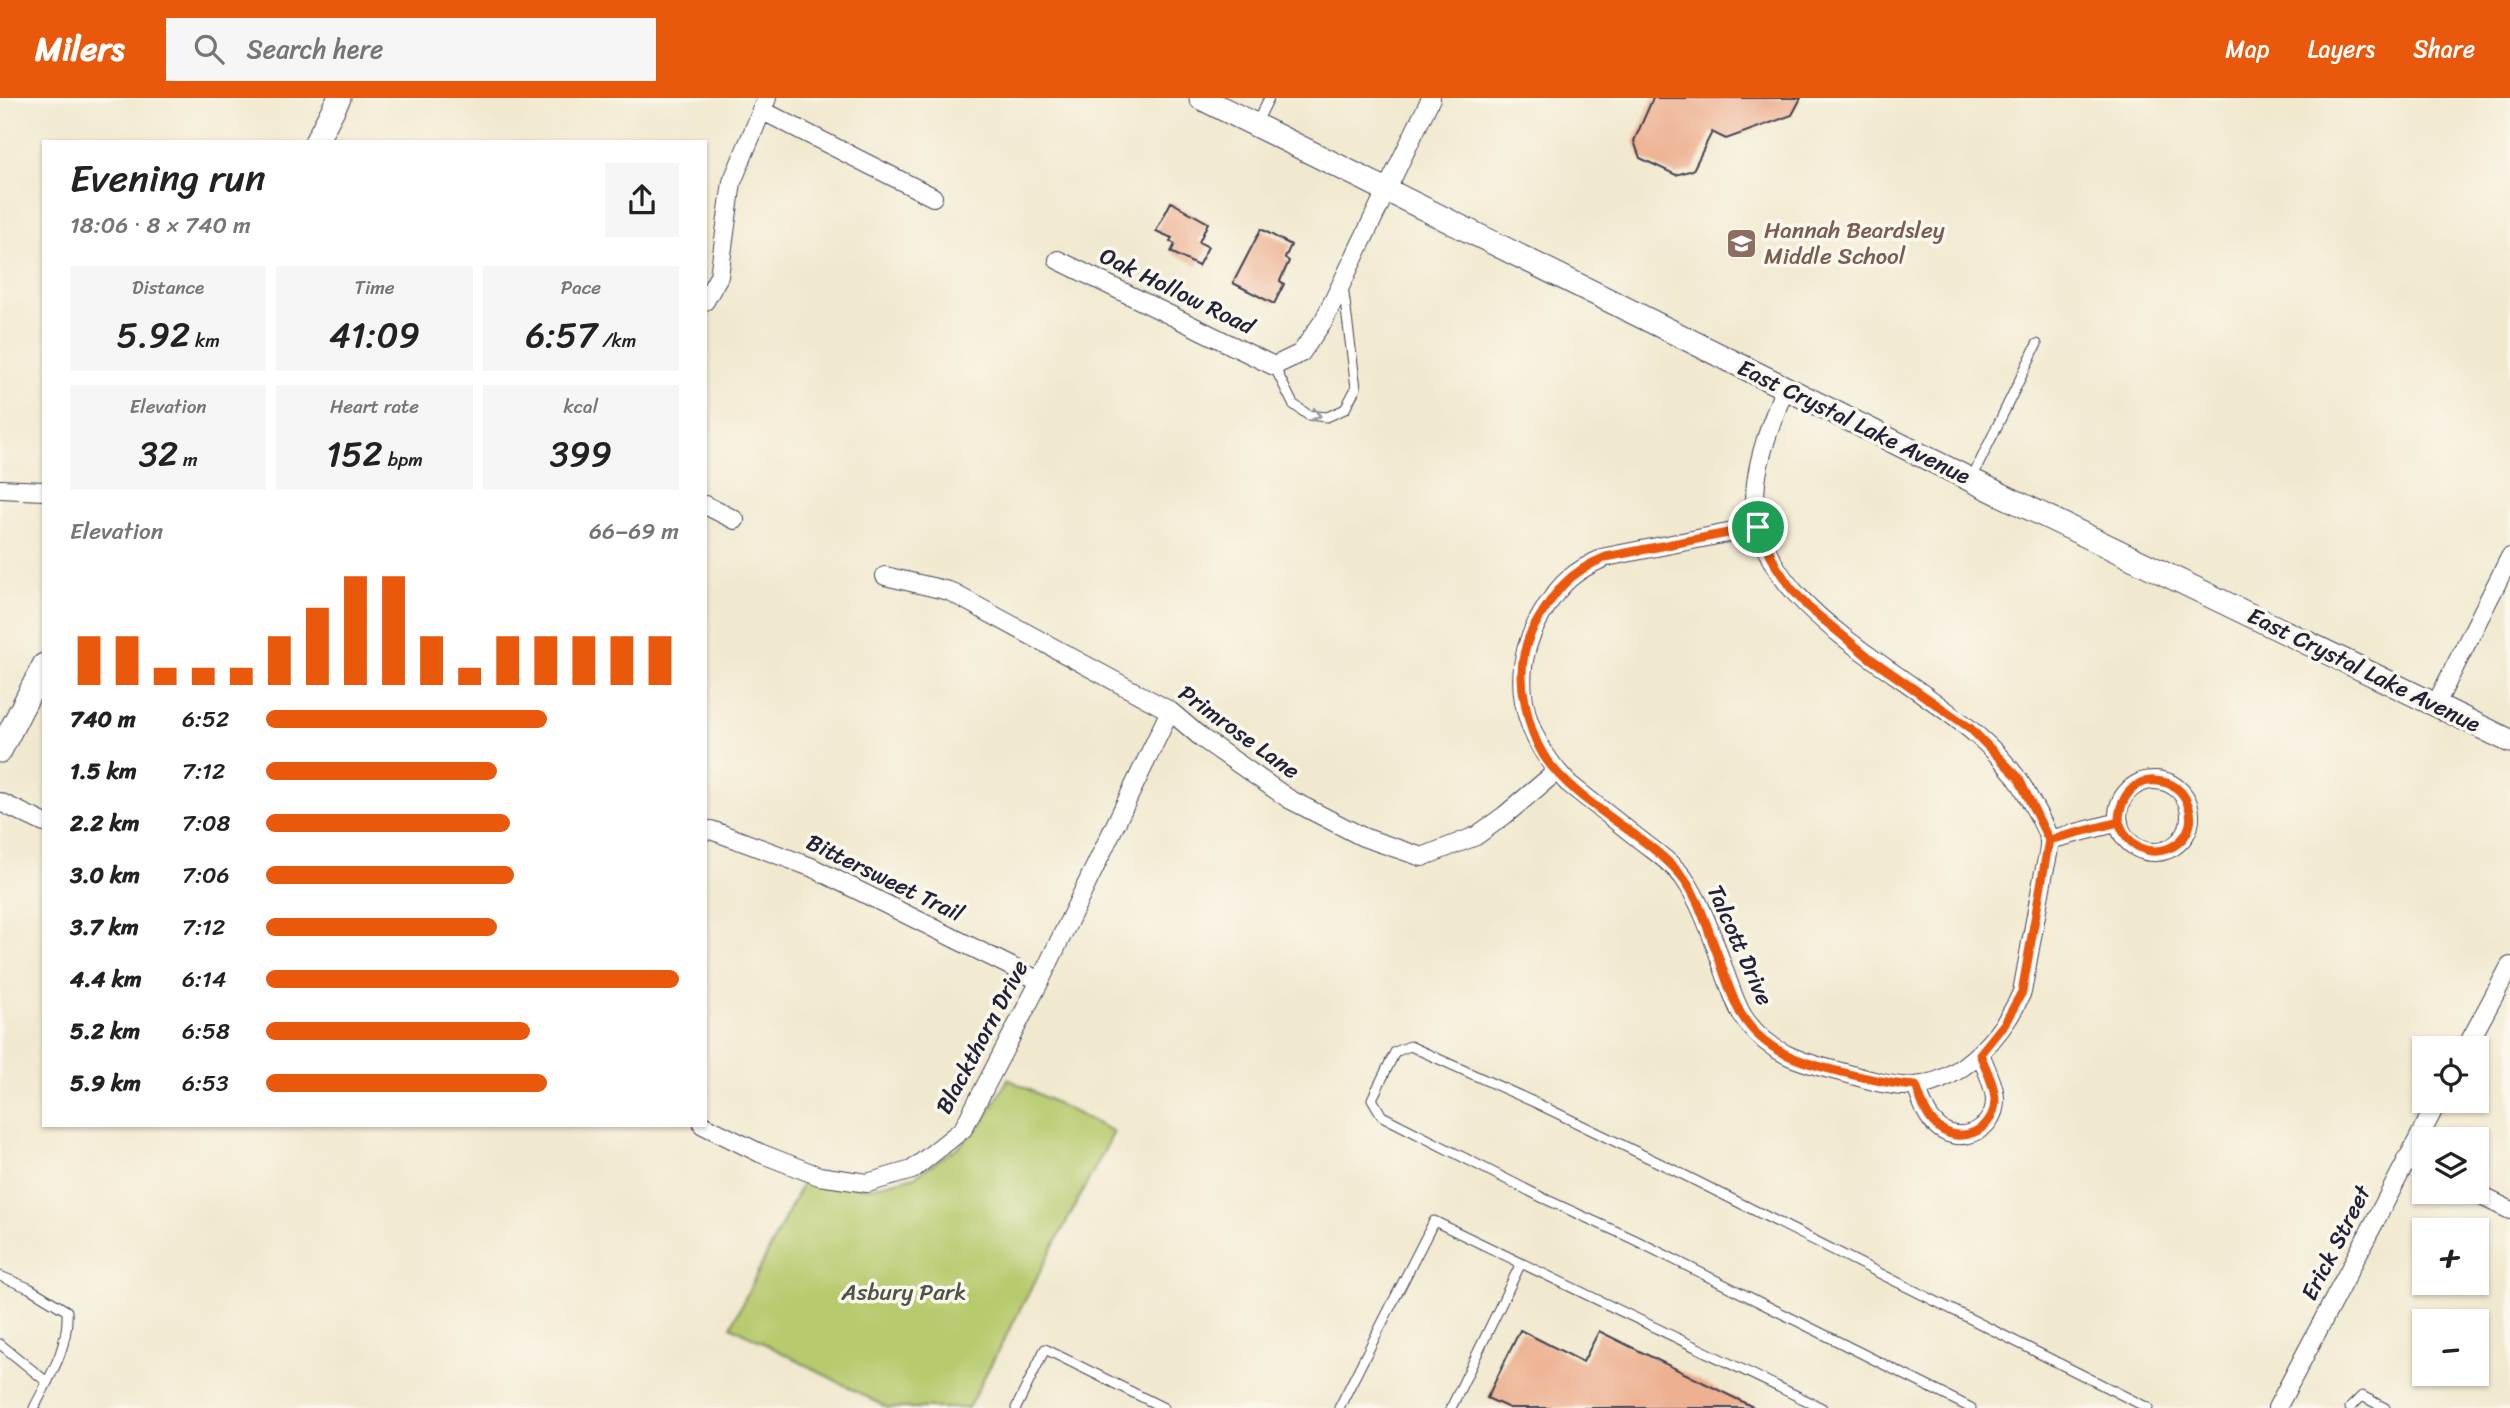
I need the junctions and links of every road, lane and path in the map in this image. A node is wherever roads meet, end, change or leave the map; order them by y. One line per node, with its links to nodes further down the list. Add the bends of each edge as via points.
1 (339, 98): 7 (street)
2 (1269, 98): 6 (lane)
3 (1431, 98): 8 (street)
4 (1215, 101): 6 (street, East Crystal Lake Avenue)
5 (764, 104): 9 (street); 12 (street, via 732,182 719,276)
6 (1256, 125): 8 (street, East Crystal Lake Avenue)
7 (317, 140)
8 (1386, 190): 11 (street); 15 (street, East Crystal Lake Avenue)
9 (933, 197)
10 (1058, 261): 14 (street, Oak Hollow Road)
11 (1342, 281): 14 (street, via 1324,320 1301,353); 14 (lane, one-way to 11, via 1293,404 1308,415 1327,418 1345,409 1356,388)
12 (707, 297)
13 (2037, 344): 16 (lane)
14 (1274, 366)
15 (1784, 387): 16 (street, East Crystal Lake Avenue); 21 (street, via 1760,457 1755,485)
16 (1971, 480): 25 (street, East Crystal Lake Avenue)
17 (0, 489): 18 (street)
18 (42, 491)
19 (707, 506): 20 (street)
20 (735, 520)
21 (1758, 527): 29 (street, Talcott Drive, via 1606,557 1586,565 1563,583 1530,635 1522,670 1522,692 1536,741); 34 (street, via 1776,566 1808,607 1871,659 1970,728 2018,777)
22 (2510, 557): 25 (street)
23 (885, 576): 26 (street, Primrose Lane, via 949,591)
24 (42, 669): 28 (street)
25 (2436, 704): 27 (street, East Crystal Lake Avenue)
26 (1170, 711): 29 (street, Primrose Lane, via 1289,799 1363,838 1422,857 1476,836); 36 (street, Blackthorn Drive)
27 (2510, 741)
28 (0, 751)
29 (1557, 771): 39 (street, Talcott Drive, via 1682,877 1701,912 1740,1012 1765,1043 1798,1061 1893,1085)
30 (0, 802): 31 (street)
31 (42, 822)
32 (2119, 822): 32 (street, via 2139,849 2162,852 2188,831 2189,807 2176,787 2153,780 2130,789 2119,810); 34 (street)
33 (707, 831): 36 (street, Bittersweet Trail, via 811,867)
34 (2049, 840): 38 (street, Talcott Drive, via 2022,992)
35 (2510, 966): 37 (street)
36 (1040, 981): 41 (street, Blackthorn Drive, via 963,1129 912,1170 867,1183 819,1175)
37 (2472, 1036)
38 (1980, 1054): 39 (street, Talcott Drive, via 1950,1073); 39 (street, via 1995,1104 1976,1133 1958,1136 1941,1130 1928,1116)
39 (1916, 1086)
40 (2431, 1113): 42 (street, Erick Street)
41 (707, 1127)
42 (2406, 1159): 43 (street); 58 (street, Erick Street)
43 (2412, 1162)
44 (2489, 1200): 45 (street)
45 (2510, 1210)
46 (1521, 1263): 53 (lane, via 1434,1221); 54 (lane); 55 (lane)
47 (0, 1276): 49 (lane, via 67,1311 62,1352)
48 (0, 1344): 49 (lane)
49 (47, 1382): 50 (lane)
50 (34, 1408)
51 (1016, 1408): 52 (lane, via 1045,1349)
52 (1164, 1408)
53 (1339, 1408)
54 (1451, 1408)
55 (1822, 1408)
56 (1971, 1408): 57 (lane, via 1382,1116 1372,1099 1395,1052 1410,1046 1536,1103)
57 (2148, 1408)
58 (2277, 1408)
59 (2350, 1408): 60 (lane, via 2362,1396)
60 (2385, 1408)

